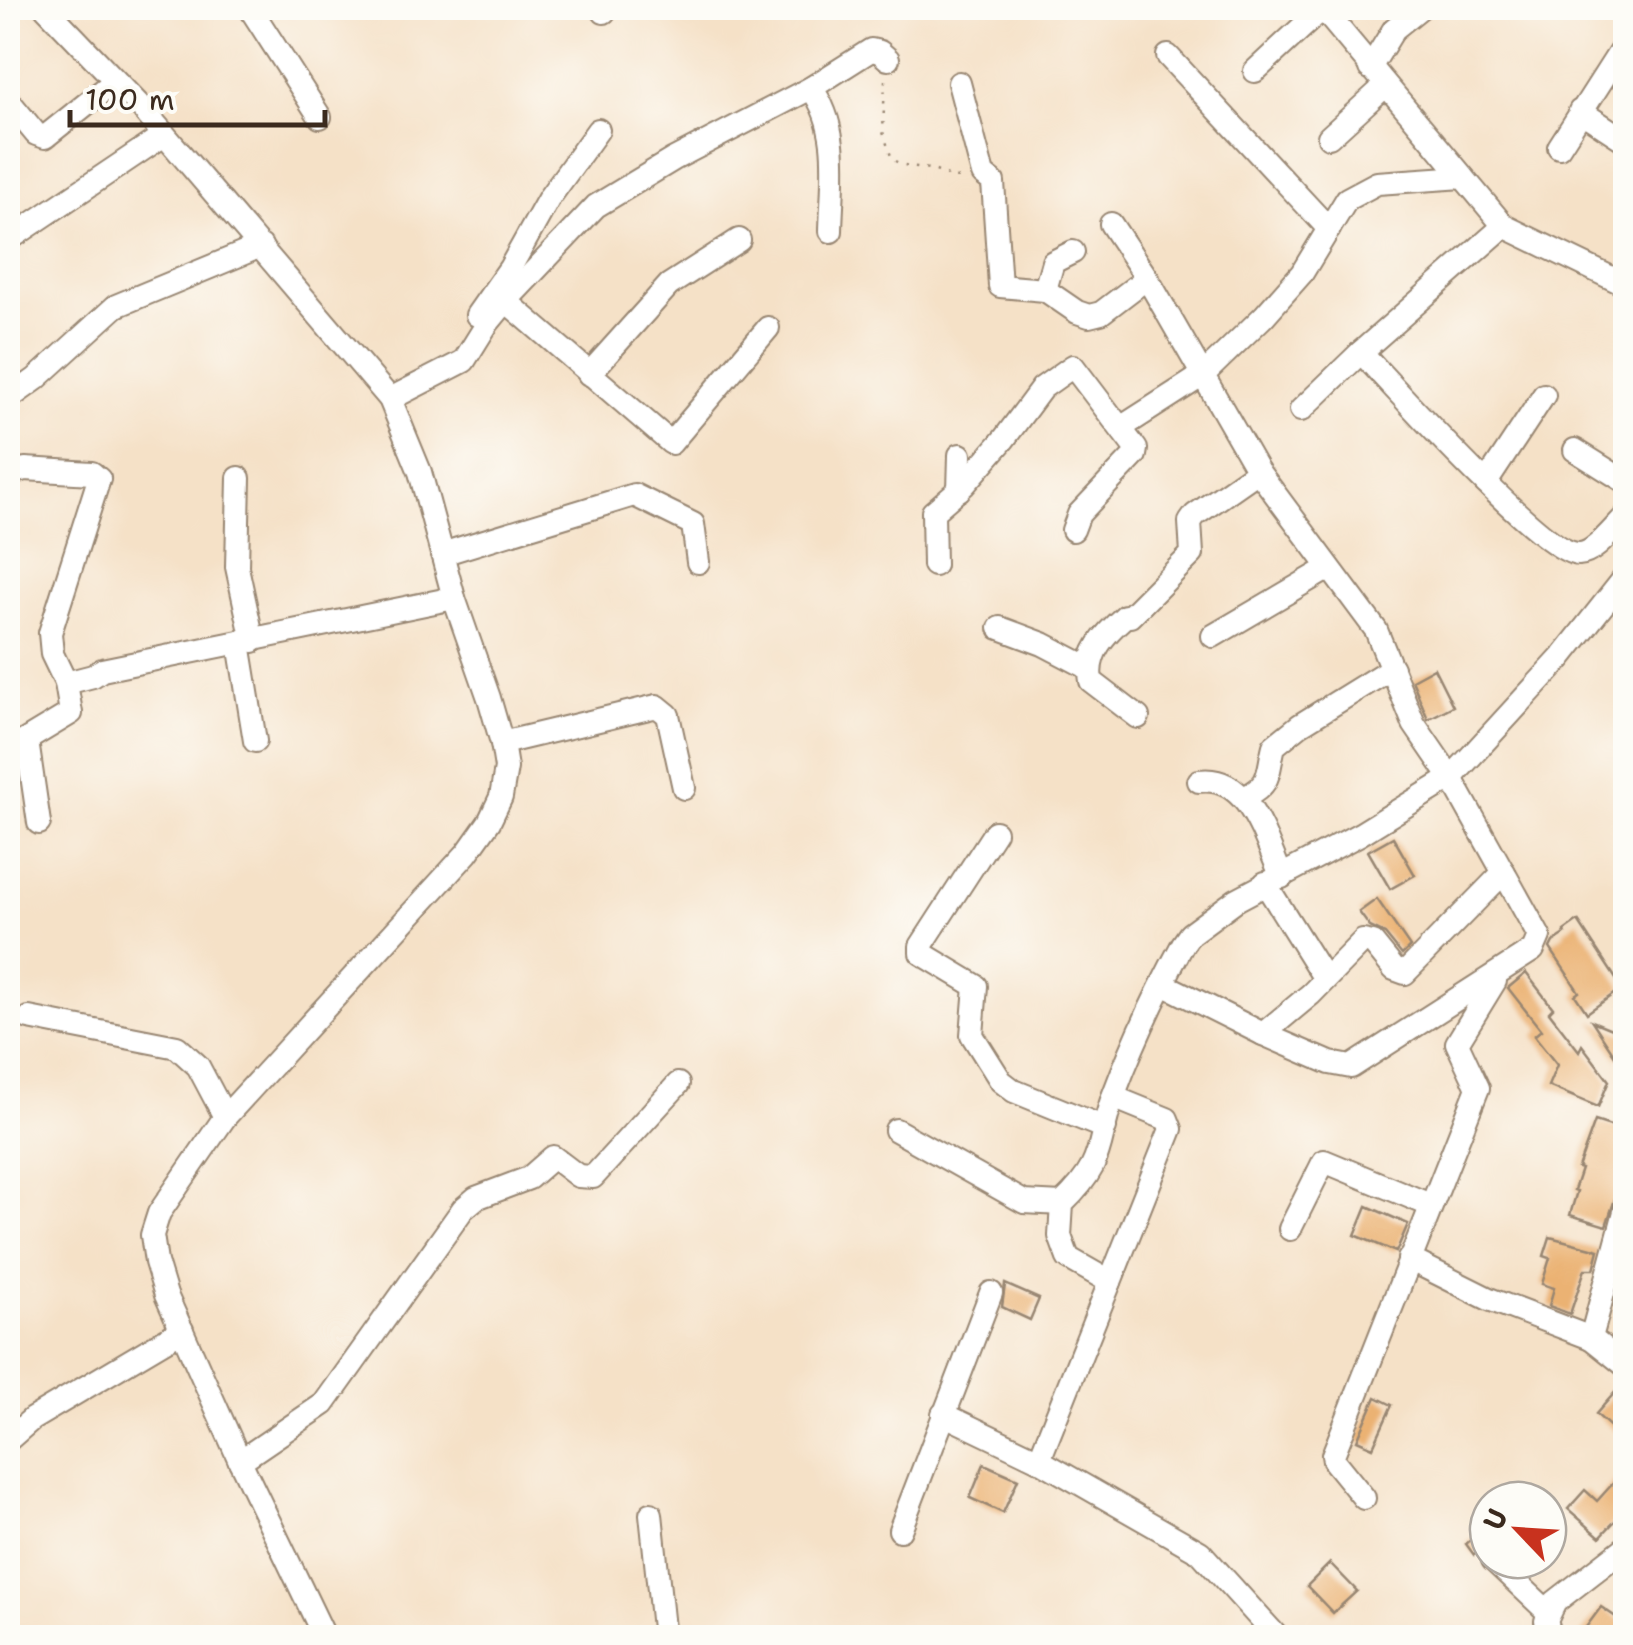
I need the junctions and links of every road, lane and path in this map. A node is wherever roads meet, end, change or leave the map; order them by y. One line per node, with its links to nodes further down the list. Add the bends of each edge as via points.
1 (1322, 8): 8 (street); 9 (street)
2 (1420, 8): 9 (street, via 1394,29)
3 (53, 10): 10 (street)
4 (259, 11): 15 (street)
5 (1623, 48): 14 (street)
6 (1168, 56): 25 (street)
7 (888, 59): 12 (street, via 871,50); 21 (path, via 882,109 892,159 951,179)
8 (1255, 71)
9 (1378, 77): 18 (street); 22 (street)
10 (115, 82): 13 (street, via 45,136); 17 (street)
11 (959, 83): 21 (street)
12 (811, 88): 26 (street, via 830,121); 34 (street, via 596,206)
13 (8, 100)
14 (1580, 112): 19 (street); 20 (street)
15 (320, 117)
16 (598, 130): 36 (street, via 476,317)
17 (164, 135): 27 (street); 29 (street)
18 (1329, 136)
19 (1626, 141)
20 (1559, 148)
21 (983, 174): 33 (street, via 993,182 1000,286)
22 (1463, 177): 24 (street); 25 (street, via 1371,185 1343,203)
23 (1111, 224): 31 (street)
24 (1504, 226): 32 (street); 37 (street)
25 (1329, 228): 39 (street, via 1289,288)
26 (831, 230)
27 (8, 240)
28 (739, 240): 38 (street, via 669,285)
29 (262, 246): 41 (street, via 116,306); 42 (street)
30 (1073, 252): 33 (street, via 1053,262)
31 (1146, 278): 33 (street, via 1090,316); 39 (street)
32 (1626, 284)
33 (1045, 290)
34 (506, 301): 36 (street); 38 (street)
35 (768, 328): 38 (street, via 672,443)
36 (475, 344): 42 (street, via 460,364)
37 (1360, 352): 43 (street); 51 (street)
38 (589, 374)
39 (1203, 375): 44 (street); 47 (street)
40 (1544, 395): 51 (street)
41 (8, 399)
42 (390, 399): 55 (street, via 420,472)
43 (1301, 410)
44 (1122, 427): 52 (street, via 1073,366 1042,388); 54 (street, via 1135,455 1079,514)
45 (1575, 450): 50 (street)
46 (960, 456): 52 (street)
47 (1258, 471): 58 (street); 64 (street, via 1194,515 1192,554 1108,631)
48 (8, 474): 66 (street, via 24,468 99,479 50,632)
49 (240, 478): 63 (street, via 237,567)
50 (1626, 482)
51 (1486, 483): 53 (street, via 1559,548 1576,554 1590,551)
52 (959, 490): 57 (street, via 932,516)
53 (1626, 516)
54 (1074, 530)
55 (442, 554): 56 (street, via 634,495 693,524); 60 (street)
56 (698, 562)
57 (934, 565)
58 (1330, 568): 62 (street); 65 (street, via 1376,630)
59 (1626, 576): 71 (street)
60 (454, 598): 63 (street); 69 (street)
61 (1000, 628): 64 (street)
62 (1214, 636)
63 (246, 642): 66 (street); 68 (street)
64 (1089, 668): 67 (street, via 1091,681)
65 (1392, 668): 71 (street, via 1414,724); 74 (street, via 1274,746 1265,784)
66 (66, 683): 70 (street, via 71,713)
67 (1138, 717)
68 (255, 741)
69 (502, 743): 73 (street, via 657,706 668,715); 86 (street, via 501,797 467,854)
70 (17, 746): 75 (street)
71 (1451, 778): 77 (street); 78 (street)
72 (1199, 781): 74 (street, via 1223,781)
73 (684, 788)
74 (1244, 798): 78 (street)
75 (39, 823)
76 (994, 832): 87 (street, via 922,953 976,986 972,1034 1006,1086)
77 (1504, 872): 79 (street, via 1539,936 1533,950); 80 (street, via 1405,972 1363,941)
78 (1274, 880): 80 (street); 81 (street, via 1190,934)
79 (1498, 974): 83 (street, via 1351,1067); 90 (street, via 1459,1038 1478,1088)
80 (1325, 979): 83 (street)
81 (1163, 984): 83 (street); 85 (street)
82 (28, 1018): 86 (street, via 177,1047 198,1066)
83 (1263, 1034)
84 (678, 1084): 102 (street, via 593,1176 578,1176 554,1157 529,1178 476,1198 324,1404)
85 (1113, 1097): 87 (street); 94 (street, via 1172,1126)
86 (225, 1117): 96 (street, via 159,1213 152,1235 166,1296)
87 (1105, 1128): 89 (street, via 1092,1171)
88 (896, 1130): 89 (street, via 1024,1202)
89 (1062, 1204): 94 (street, via 1060,1236 1068,1258)
90 (1430, 1205): 92 (street, via 1324,1161); 93 (street)
91 (1626, 1208): 97 (street)
92 (1290, 1228)
93 (1409, 1259): 97 (street); 103 (street, via 1333,1455)
94 (1110, 1282): 101 (street)
95 (992, 1294): 99 (street)
96 (182, 1330): 100 (street); 102 (street)
97 (1591, 1338): 98 (street)
98 (1626, 1366)
99 (943, 1414): 101 (street); 105 (street)
100 (8, 1440)
101 (1039, 1460): 111 (street, via 1200,1552)
102 (240, 1462): 109 (street)
103 (1364, 1498)
104 (651, 1514): 110 (street)
105 (900, 1530)
106 (1626, 1546): 108 (street)
107 (1514, 1580): 108 (street)
108 (1548, 1612): 112 (street)
109 (325, 1638)
110 (664, 1638)
111 (1278, 1638)
112 (1552, 1638)

